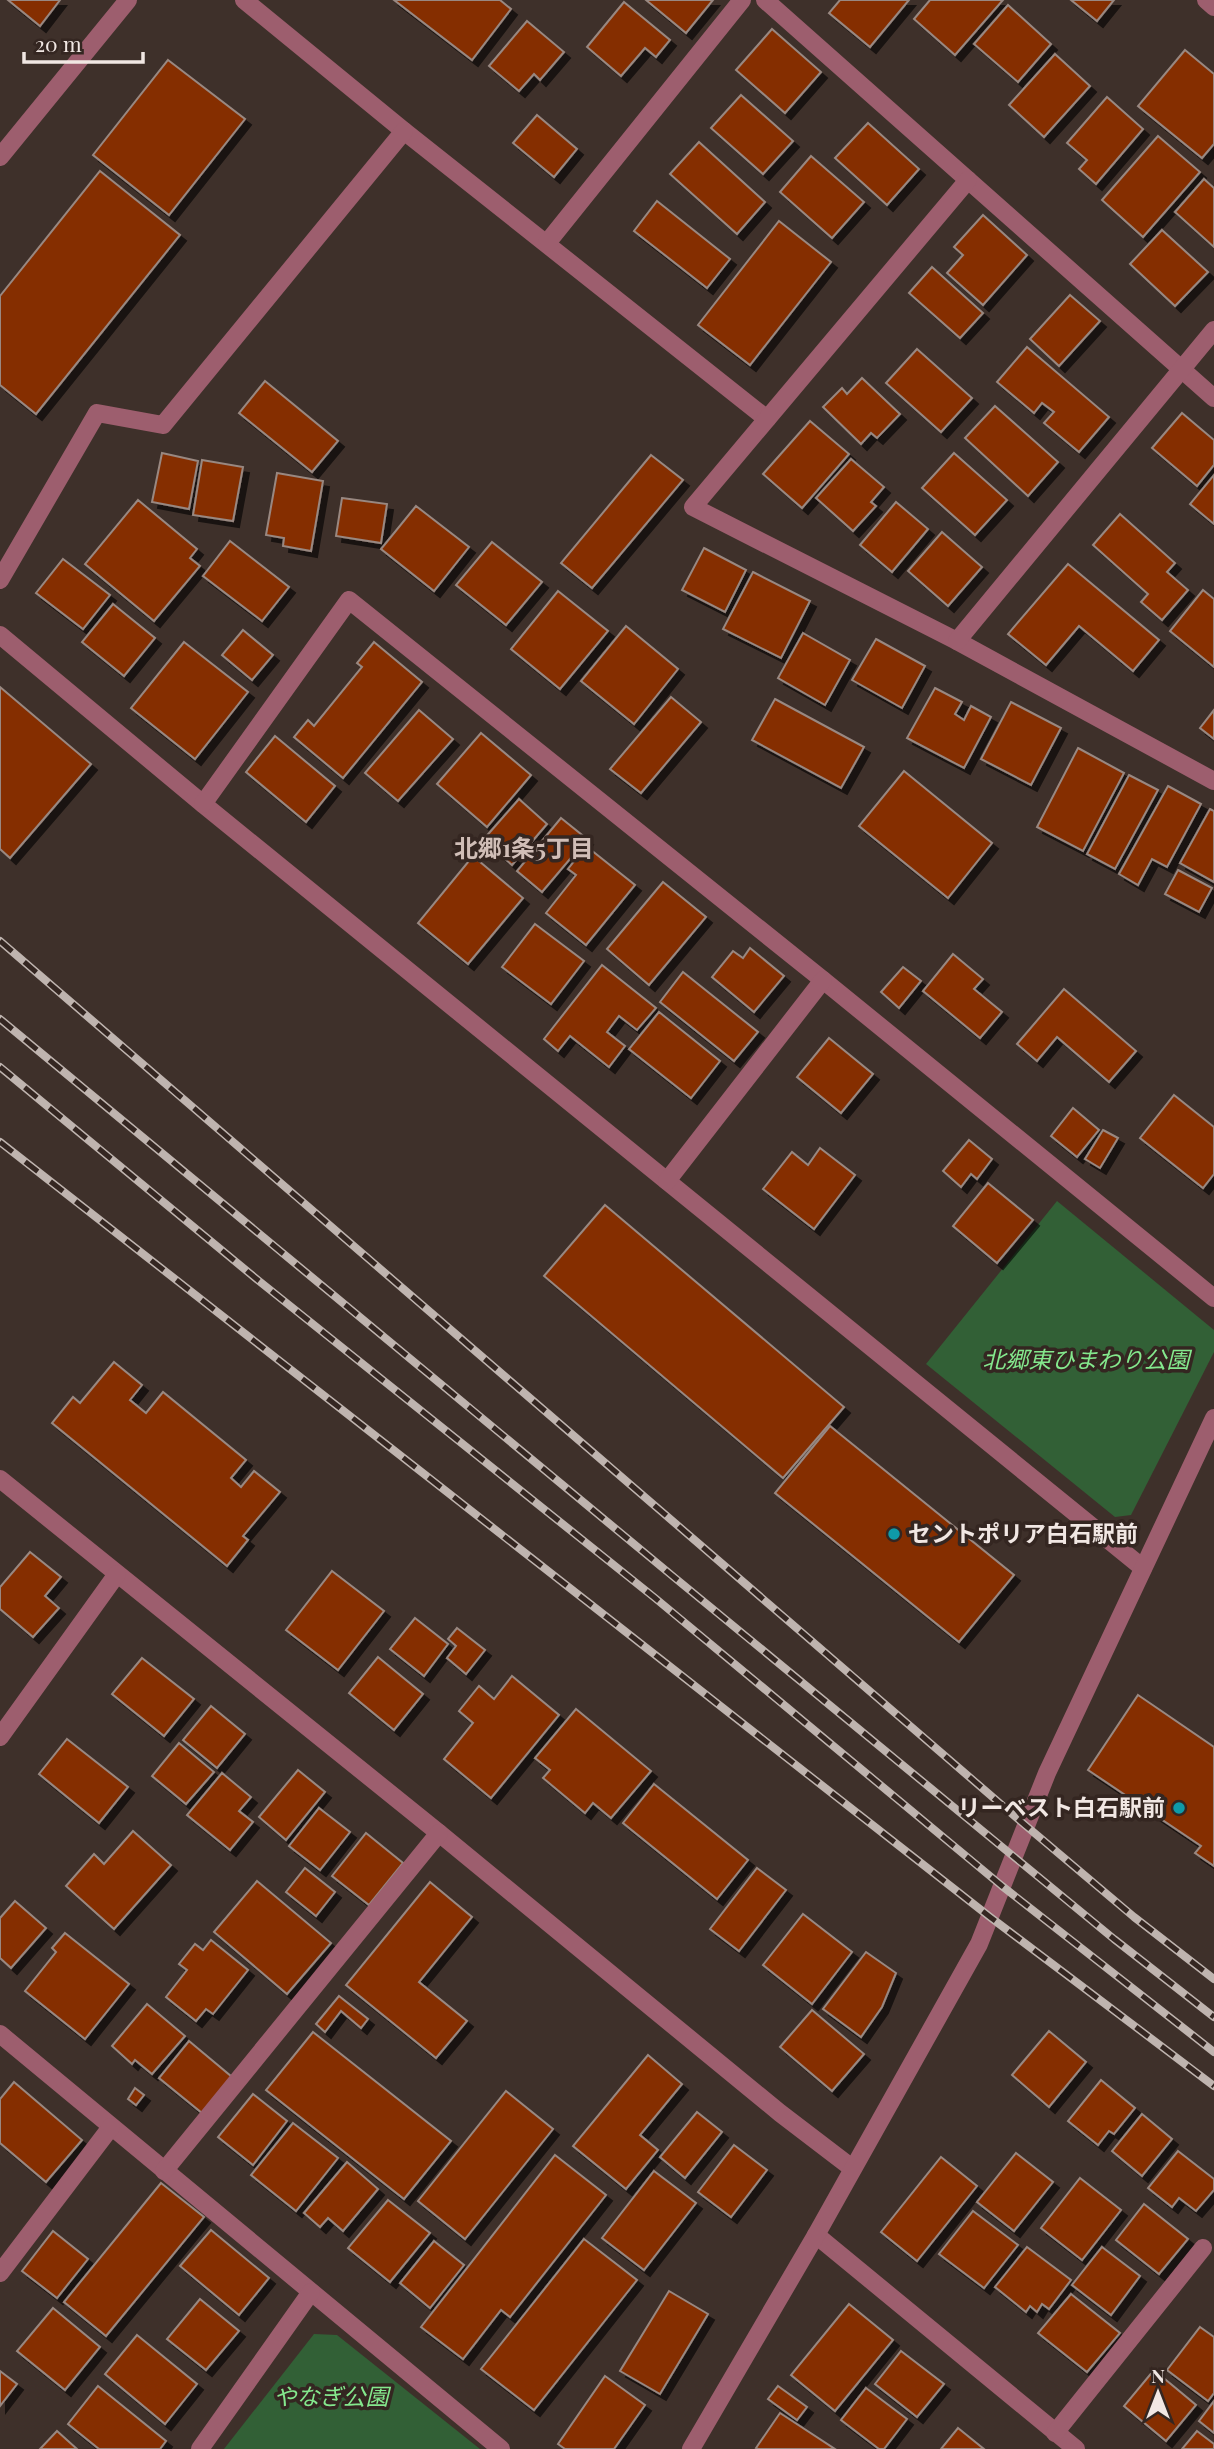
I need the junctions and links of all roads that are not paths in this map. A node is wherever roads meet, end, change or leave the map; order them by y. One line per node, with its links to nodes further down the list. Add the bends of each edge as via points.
1 (128, 0): 8 (street)
2 (244, 0): 7 (street)
3 (742, 0): 10 (street)
4 (765, 0): 9 (street)
5 (1206, 0): 6 (street)
6 (1214, 7)
7 (404, 131): 10 (street); 15 (street, via 163,425 97,413)
8 (0, 157)
9 (968, 180): 12 (street); 14 (street)
10 (547, 243): 14 (street)
11 (1214, 330): 12 (street)
12 (1182, 370): 13 (street); 17 (street)
13 (1214, 398)
14 (767, 419): 17 (street, via 692,507)
15 (0, 580)
16 (0, 635): 19 (street)
17 (957, 641): 18 (street)
18 (1214, 781)
19 (203, 804): 20 (street, via 349,600); 21 (street)
20 (823, 980): 21 (street); 22 (street)
21 (667, 1181): 25 (street)
22 (1214, 1298)
23 (1214, 1418): 25 (street)
24 (0, 1479): 26 (street)
25 (1143, 1567): 31 (street, via 1047,1773 979,1944)
26 (117, 1574): 27 (street); 28 (street)
27 (0, 1737)
28 (439, 1833): 31 (street); 32 (street)
29 (0, 2034): 30 (street)
30 (111, 2127): 32 (street); 35 (street)
31 (852, 2168): 33 (street)
32 (164, 2171): 36 (street)
33 (816, 2235): 37 (street); 40 (street)
34 (1203, 2248): 37 (street)
35 (0, 2273)
36 (311, 2292): 38 (street); 39 (street)
37 (1055, 2433): 41 (street)
38 (200, 2449)
39 (501, 2449)
40 (691, 2449)
41 (1076, 2449)

